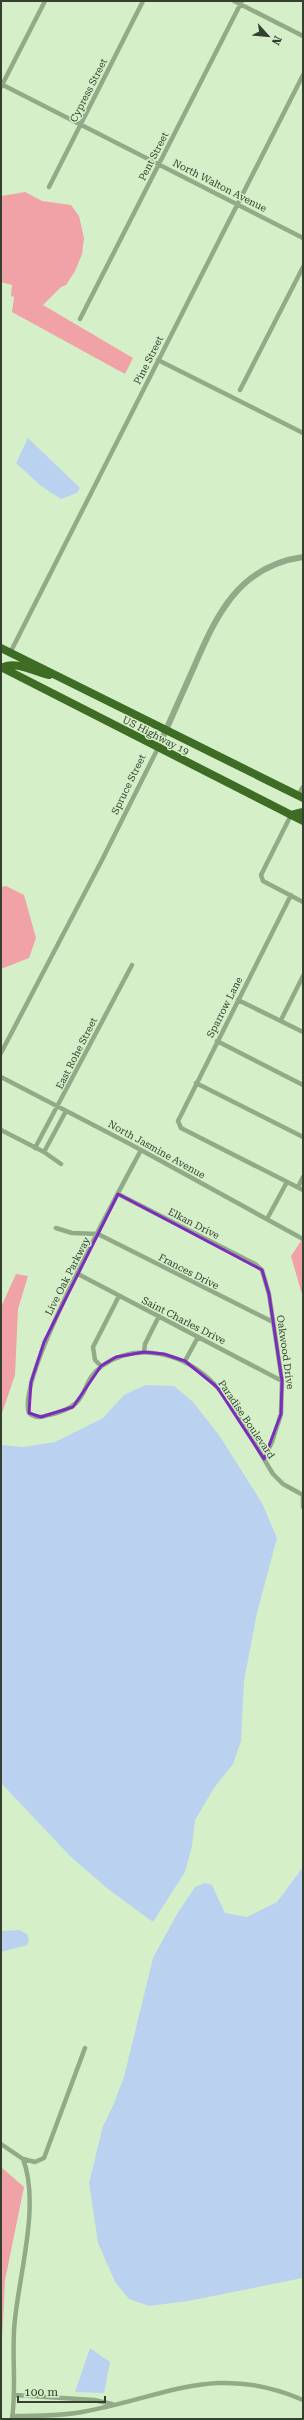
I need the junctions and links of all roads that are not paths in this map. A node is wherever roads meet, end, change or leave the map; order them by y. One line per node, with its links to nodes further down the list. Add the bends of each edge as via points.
1 (45, 1): 7 (street)
2 (143, 1): 8 (street, Cypress Street)
3 (234, 1): 4 (street)
4 (241, 3): 5 (street); 9 (street, Pent Street)
5 (303, 36)
6 (303, 75): 11 (street, Pine Street)
7 (1, 85): 8 (street, North Walton Avenue)
8 (81, 124): 9 (street, North Walton Avenue); 10 (street, Cypress Street)
9 (158, 164): 11 (street, North Walton Avenue); 14 (street, Pent Street)
10 (49, 187)
11 (237, 204): 12 (street, North Walton Avenue); 15 (street, Pine Street)
12 (303, 238)
13 (303, 267): 16 (street)
14 (80, 319)
15 (158, 360): 17 (street); 20 (street, Pine Street)
16 (240, 390)
17 (303, 433)
18 (303, 557): 24 (street, Spruce Street, via 282,561 263,570 231,597 210,631)
19 (1, 648): 20 (highway, US Highway 19)
20 (10, 653): 21 (highway); 23 (highway, US Highway 19)
21 (1, 654)
22 (2, 667): 23 (highway, via 17,665 34,672); 25 (highway, US Highway 19)
23 (59, 677): 24 (highway, US Highway 19)
24 (166, 730): 25 (street, Spruce Street); 27 (highway, US Highway 19)
25 (158, 748): 29 (highway, US Highway 19); 39 (street, Spruce Street)
26 (303, 788): 27 (street)
27 (301, 797)
28 (303, 812): 29 (highway)
29 (291, 815): 30 (highway, US Highway 19); 31 (street, via 261,873 263,881)
30 (303, 821)
31 (291, 896): 32 (street); 35 (street, Sparrow Lane)
32 (303, 902)
33 (132, 964): 43 (street, East Rohe Street)
34 (303, 976): 36 (street)
35 (238, 1000): 36 (street); 38 (street, Sparrow Lane)
36 (281, 1020): 37 (street)
37 (303, 1032)
38 (217, 1040): 41 (street, Sparrow Lane); 42 (street)
39 (1, 1052)
40 (1, 1077): 43 (street, North Jasmine Avenue)
41 (196, 1083): 46 (street); 52 (street, Sparrow Lane, via 178,1117 181,1128)
42 (303, 1085)
43 (58, 1107): 44 (street, North Jasmine Avenue); 47 (street, East Rohe Street)
44 (66, 1111): 48 (street, North Jasmine Avenue); 49 (street)
45 (1, 1130): 47 (street)
46 (303, 1137)
47 (35, 1148): 49 (street)
48 (141, 1150): 55 (street, Live Oak Parkway); 56 (street, North Jasmine Avenue)
49 (44, 1152): 50 (street)
50 (60, 1164)
51 (303, 1178): 53 (street)
52 (287, 1182): 53 (street); 56 (street)
53 (298, 1187): 54 (street)
54 (303, 1190)
55 (118, 1194): 58 (street, Live Oak Parkway); 60 (street, Elkan Drive, via 255,1264)
56 (267, 1220): 59 (street, North Jasmine Avenue)
57 (56, 1228): 58 (street, via 72,1233)
58 (98, 1234): 61 (street, Live Oak Parkway); 64 (street, Frances Drive)
59 (303, 1239)
60 (262, 1270): 64 (street, Oakwood Drive)
61 (78, 1274): 62 (street, Saint Charles Drive); 70 (street, Live Oak Parkway, via 41,1351 28,1399 28,1410)
62 (118, 1296): 63 (street, Saint Charles Drive); 68 (street, via 93,1347 95,1360)
63 (159, 1316): 65 (street, Saint Charles Drive); 66 (street, via 145,1344)
64 (273, 1322): 69 (street, Oakwood Drive)
65 (198, 1337): 67 (street); 69 (street, Saint Charles Drive)
66 (144, 1352): 67 (street, Paradise Boulevard, via 164,1354); 68 (street, Paradise Boulevard, via 116,1358)
67 (185, 1361): 71 (street, Paradise Boulevard, via 217,1387)
68 (101, 1366): 70 (street, Paradise Boulevard, via 73,1407 64,1412 41,1417)
69 (282, 1381): 71 (street, Oakwood Drive, via 281,1414)
70 (32, 1415)
71 (264, 1458): 72 (street, Paradise Boulevard, via 279,1480)
72 (303, 1495): 73 (street)
73 (303, 1507)
74 (85, 2048): 76 (street, via 44,2158 34,2162)
75 (1, 2144): 76 (street)
76 (23, 2159): 77 (street, via 30,2185 24,2263 15,2319)
77 (15, 2395): 79 (street, via 94,2400); 80 (street)
78 (303, 2400): 79 (street, via 277,2388 241,2382 205,2383 170,2389)
79 (114, 2404): 80 (street, via 53,2416)
80 (12, 2417)

